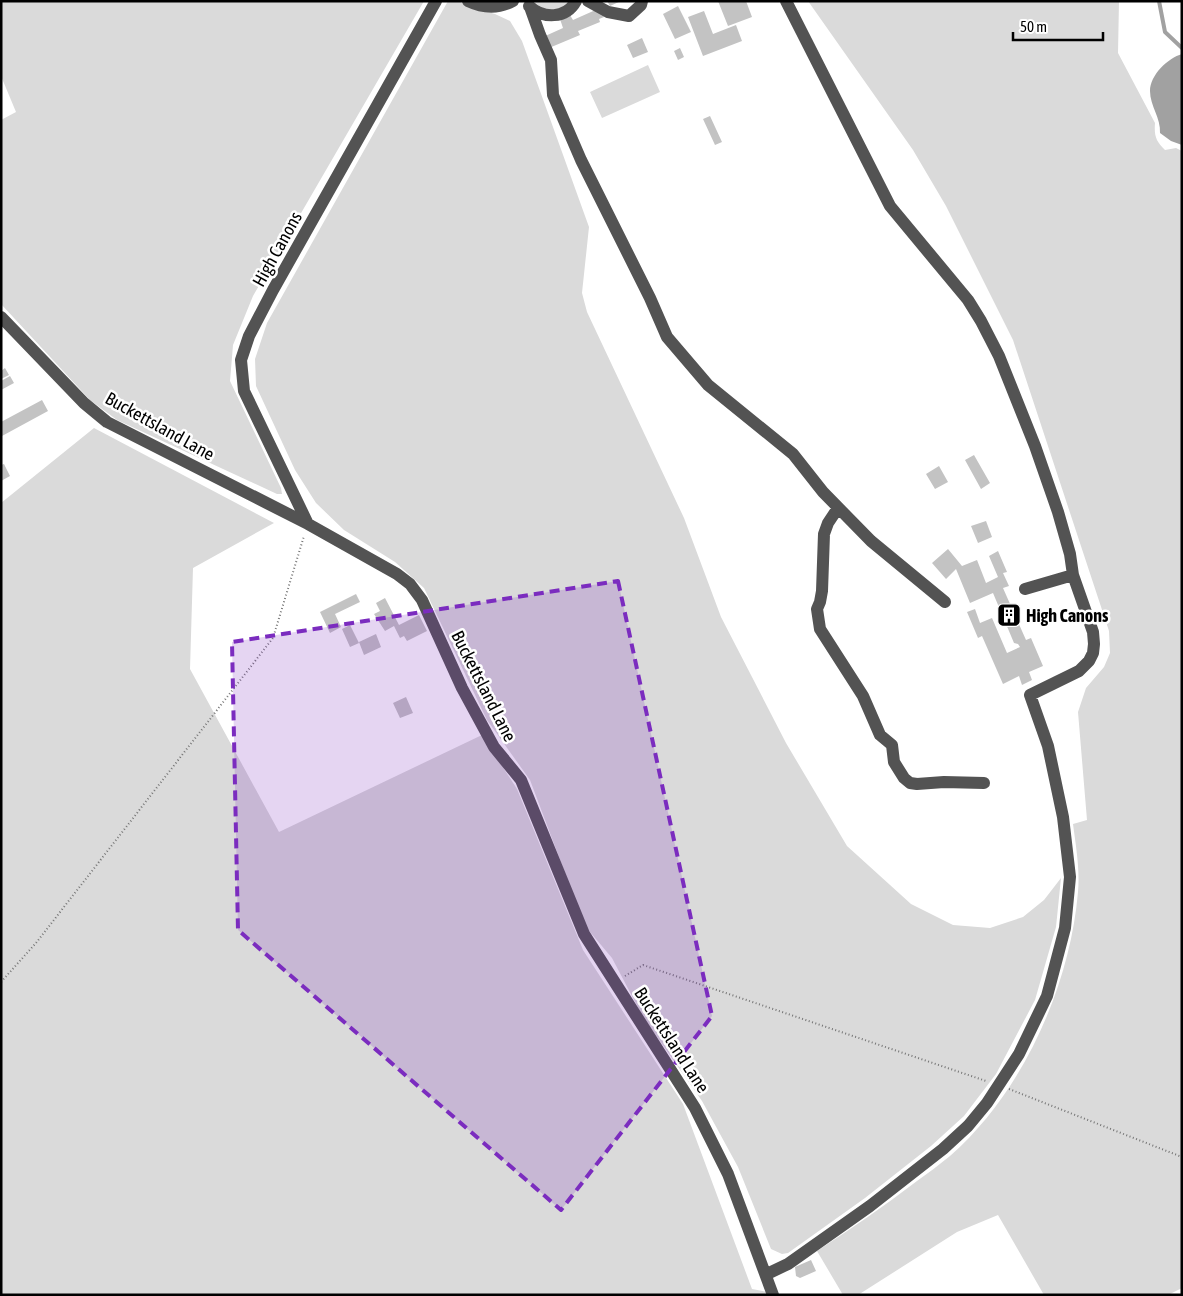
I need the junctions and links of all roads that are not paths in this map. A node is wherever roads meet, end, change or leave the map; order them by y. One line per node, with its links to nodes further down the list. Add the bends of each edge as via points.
1 (436, 1): 11 (street, High Canons, via 273,290 249,336 242,360 244,391)
2 (468, 1): 3 (street, via 489,7)
3 (514, 1)
4 (576, 1): 8 (street, via 563,13 550,16 536,12)
5 (588, 1): 6 (street, via 608,12 629,16)
6 (642, 1)
7 (786, 1): 12 (street, via 890,206 968,300 999,356 1058,512 1070,554)
8 (528, 4): 10 (street, via 551,60 553,95 667,337 708,385 793,454)
9 (1, 317): 11 (street, Buckettsland Lane, via 84,403 108,422)
10 (838, 508): 14 (street, via 871,541); 15 (street, via 824,534 822,591 817,609 820,629 864,696 880,735 892,745 894,762 904,778 917,784)
11 (308, 524): 16 (street, Buckettsland Lane, via 398,574 422,600 462,688 494,747 521,780 584,934 695,1108 728,1174)
12 (1072, 575): 13 (street); 16 (street, via 1093,632 1093,653 1079,671 1030,696 1048,746 1063,817 1070,876 1064,928 1047,996 1018,1054 968,1126 863,1212 788,1264)
13 (1025, 589)
14 (945, 602)
15 (984, 783)
16 (766, 1274): 17 (street, Buckettsland Lane)
17 (773, 1295)

